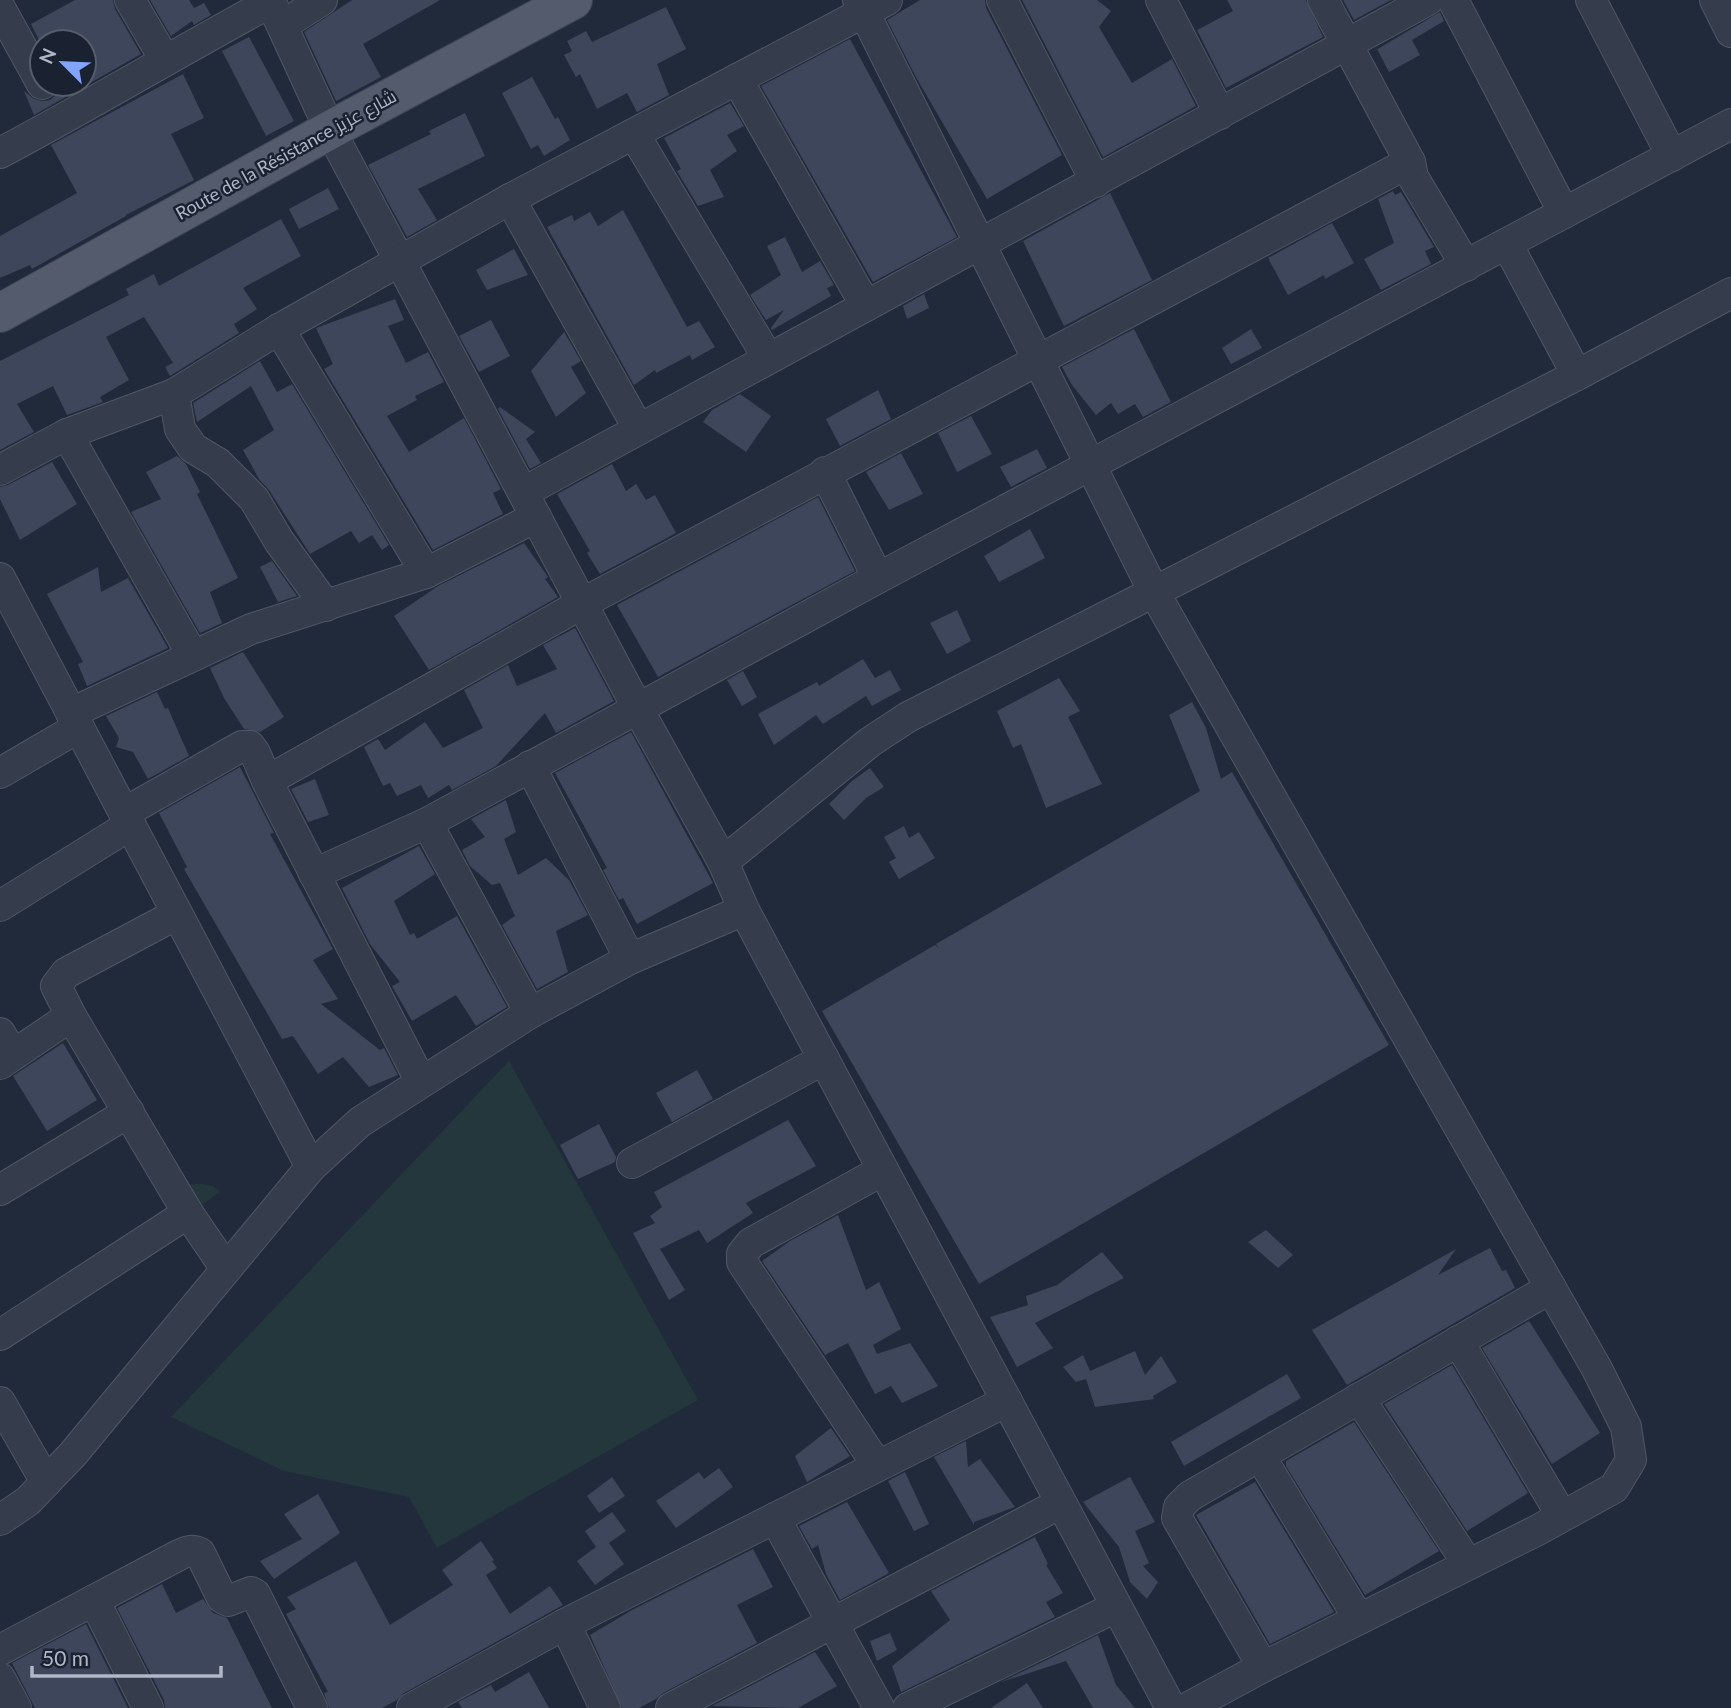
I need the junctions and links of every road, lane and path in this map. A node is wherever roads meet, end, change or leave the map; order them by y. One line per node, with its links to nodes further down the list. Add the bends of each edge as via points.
1 (130, 0): 17 (street)
2 (322, 0): 13 (street)
3 (573, 0): 23 (main road, Route de la Résistance شارع عزيز)
4 (1003, 0): 28 (street)
5 (1161, 0): 20 (street)
6 (1323, 0): 15 (street)
7 (1428, 0): 15 (street)
8 (1453, 0): 30 (street)
9 (1591, 0): 26 (street)
10 (1715, 0): 14 (street)
11 (870, 4): 18 (street); 31 (street)
12 (0, 8): 16 (street)
13 (274, 9): 17 (street); 23 (street)
14 (1731, 32)
15 (1347, 46): 20 (street); 27 (street)
16 (28, 59)
17 (165, 60): 21 (street)
18 (737, 79): 24 (street); 36 (street)
19 (50, 98): 21 (street)
20 (1220, 114): 28 (street)
21 (62, 120): 25 (street)
22 (1731, 124): 26 (street)
23 (330, 130): 33 (street); 37 (main road, Route de la Résistance شارع عزيز)
24 (634, 134): 29 (street); 39 (street)
25 (0, 153)
26 (1672, 156): 30 (street)
27 (1410, 162): 34 (street, via 1413,177); 40 (street)
28 (1096, 182): 31 (street)
29 (510, 199): 33 (street); 43 (street)
30 (1564, 213): 32 (street)
31 (981, 244): 36 (street); 40 (street)
32 (1507, 244): 34 (street); 41 (street)
33 (402, 261): 38 (street); 48 (street)
34 (1466, 266): 45 (street)
35 (1731, 294): 41 (street)
36 (866, 306): 39 (street)
37 (0, 313)
38 (279, 328): 42 (street); 49 (street)
39 (768, 358): 43 (street)
40 (1038, 360): 45 (street); 47 (street)
41 (1577, 375): 52 (street)
42 (174, 394): 44 (street); 54 (street, via 180,429 193,448 218,463 254,499)
43 (638, 428): 48 (street)
44 (67, 434): 46 (street); 55 (street)
45 (1090, 464): 51 (street); 52 (street)
46 (0, 470)
47 (825, 472): 51 (street); 53 (street)
48 (530, 504): 49 (street); 53 (street)
49 (426, 573): 54 (street)
50 (0, 578): 57 (street)
51 (878, 578): 56 (street)
52 (1154, 592): 63 (street, via 908,717 870,742); 81 (street)
53 (583, 603): 56 (street); 60 (street)
54 (326, 606): 55 (street, via 251,629)
55 (193, 656): 57 (street)
56 (638, 709): 58 (street); 63 (street)
57 (75, 720): 59 (street); 61 (street)
58 (530, 766): 62 (street); 68 (street)
59 (0, 772)
60 (267, 781): 61 (street, via 255,752 242,746); 64 (street)
61 (127, 819): 65 (street); 67 (street)
62 (427, 823): 64 (street); 69 (street)
63 (723, 862): 66 (street)
64 (314, 874): 73 (street)
65 (0, 906)
66 (744, 910): 68 (street); 72 (street)
67 (177, 914): 70 (street, via 66,973 56,986); 76 (street)
68 (630, 959): 69 (street)
69 (530, 1013): 73 (street)
70 (71, 1016): 71 (street); 74 (street)
71 (4, 1051)
72 (824, 1059): 75 (street); 77 (street)
73 (421, 1082): 76 (street, via 360,1122)
74 (129, 1112): 78 (street); 79 (street)
75 (632, 1163)
76 (311, 1167): 80 (street)
77 (883, 1170): 85 (street); 88 (street, via 751,1243 742,1254 742,1262)
78 (0, 1191)
79 (188, 1213): 80 (street); 82 (street)
80 (226, 1269): 89 (street)
81 (1551, 1288): 83 (street); 91 (street, via 1626,1427 1631,1460 1614,1488)
82 (0, 1335)
83 (1458, 1341): 84 (street); 91 (street)
84 (1359, 1398): 87 (street); 94 (street)
85 (1007, 1401): 88 (street); 90 (street)
86 (0, 1402): 89 (street)
87 (1260, 1456): 97 (street); 101 (street, via 1189,1496 1177,1518)
88 (877, 1465): 92 (street)
89 (46, 1482): 93 (street)
90 (1061, 1503): 96 (street); 98 (street)
91 (1562, 1516): 94 (street)
92 (775, 1518): 98 (street); 99 (street)
93 (0, 1520)
94 (1468, 1564): 97 (street)
95 (94, 1600): 100 (street); 104 (street); 105 (street, via 179,1555 191,1550 200,1553 222,1598 228,1601 255,1594)
96 (1116, 1607): 110 (street); 111 (street)
97 (1359, 1619): 101 (street)
98 (832, 1622): 108 (street); 109 (street)
99 (565, 1624): 106 (street); 107 (street)
100 (0, 1650)
101 (1262, 1667): 112 (street)
102 (0, 1678): 103 (street)
103 (16, 1708)
104 (148, 1708)
105 (312, 1708)
106 (412, 1708)
107 (605, 1708)
108 (671, 1708)
109 (879, 1708)
110 (908, 1708)
111 (1171, 1708)
112 (1187, 1708)

